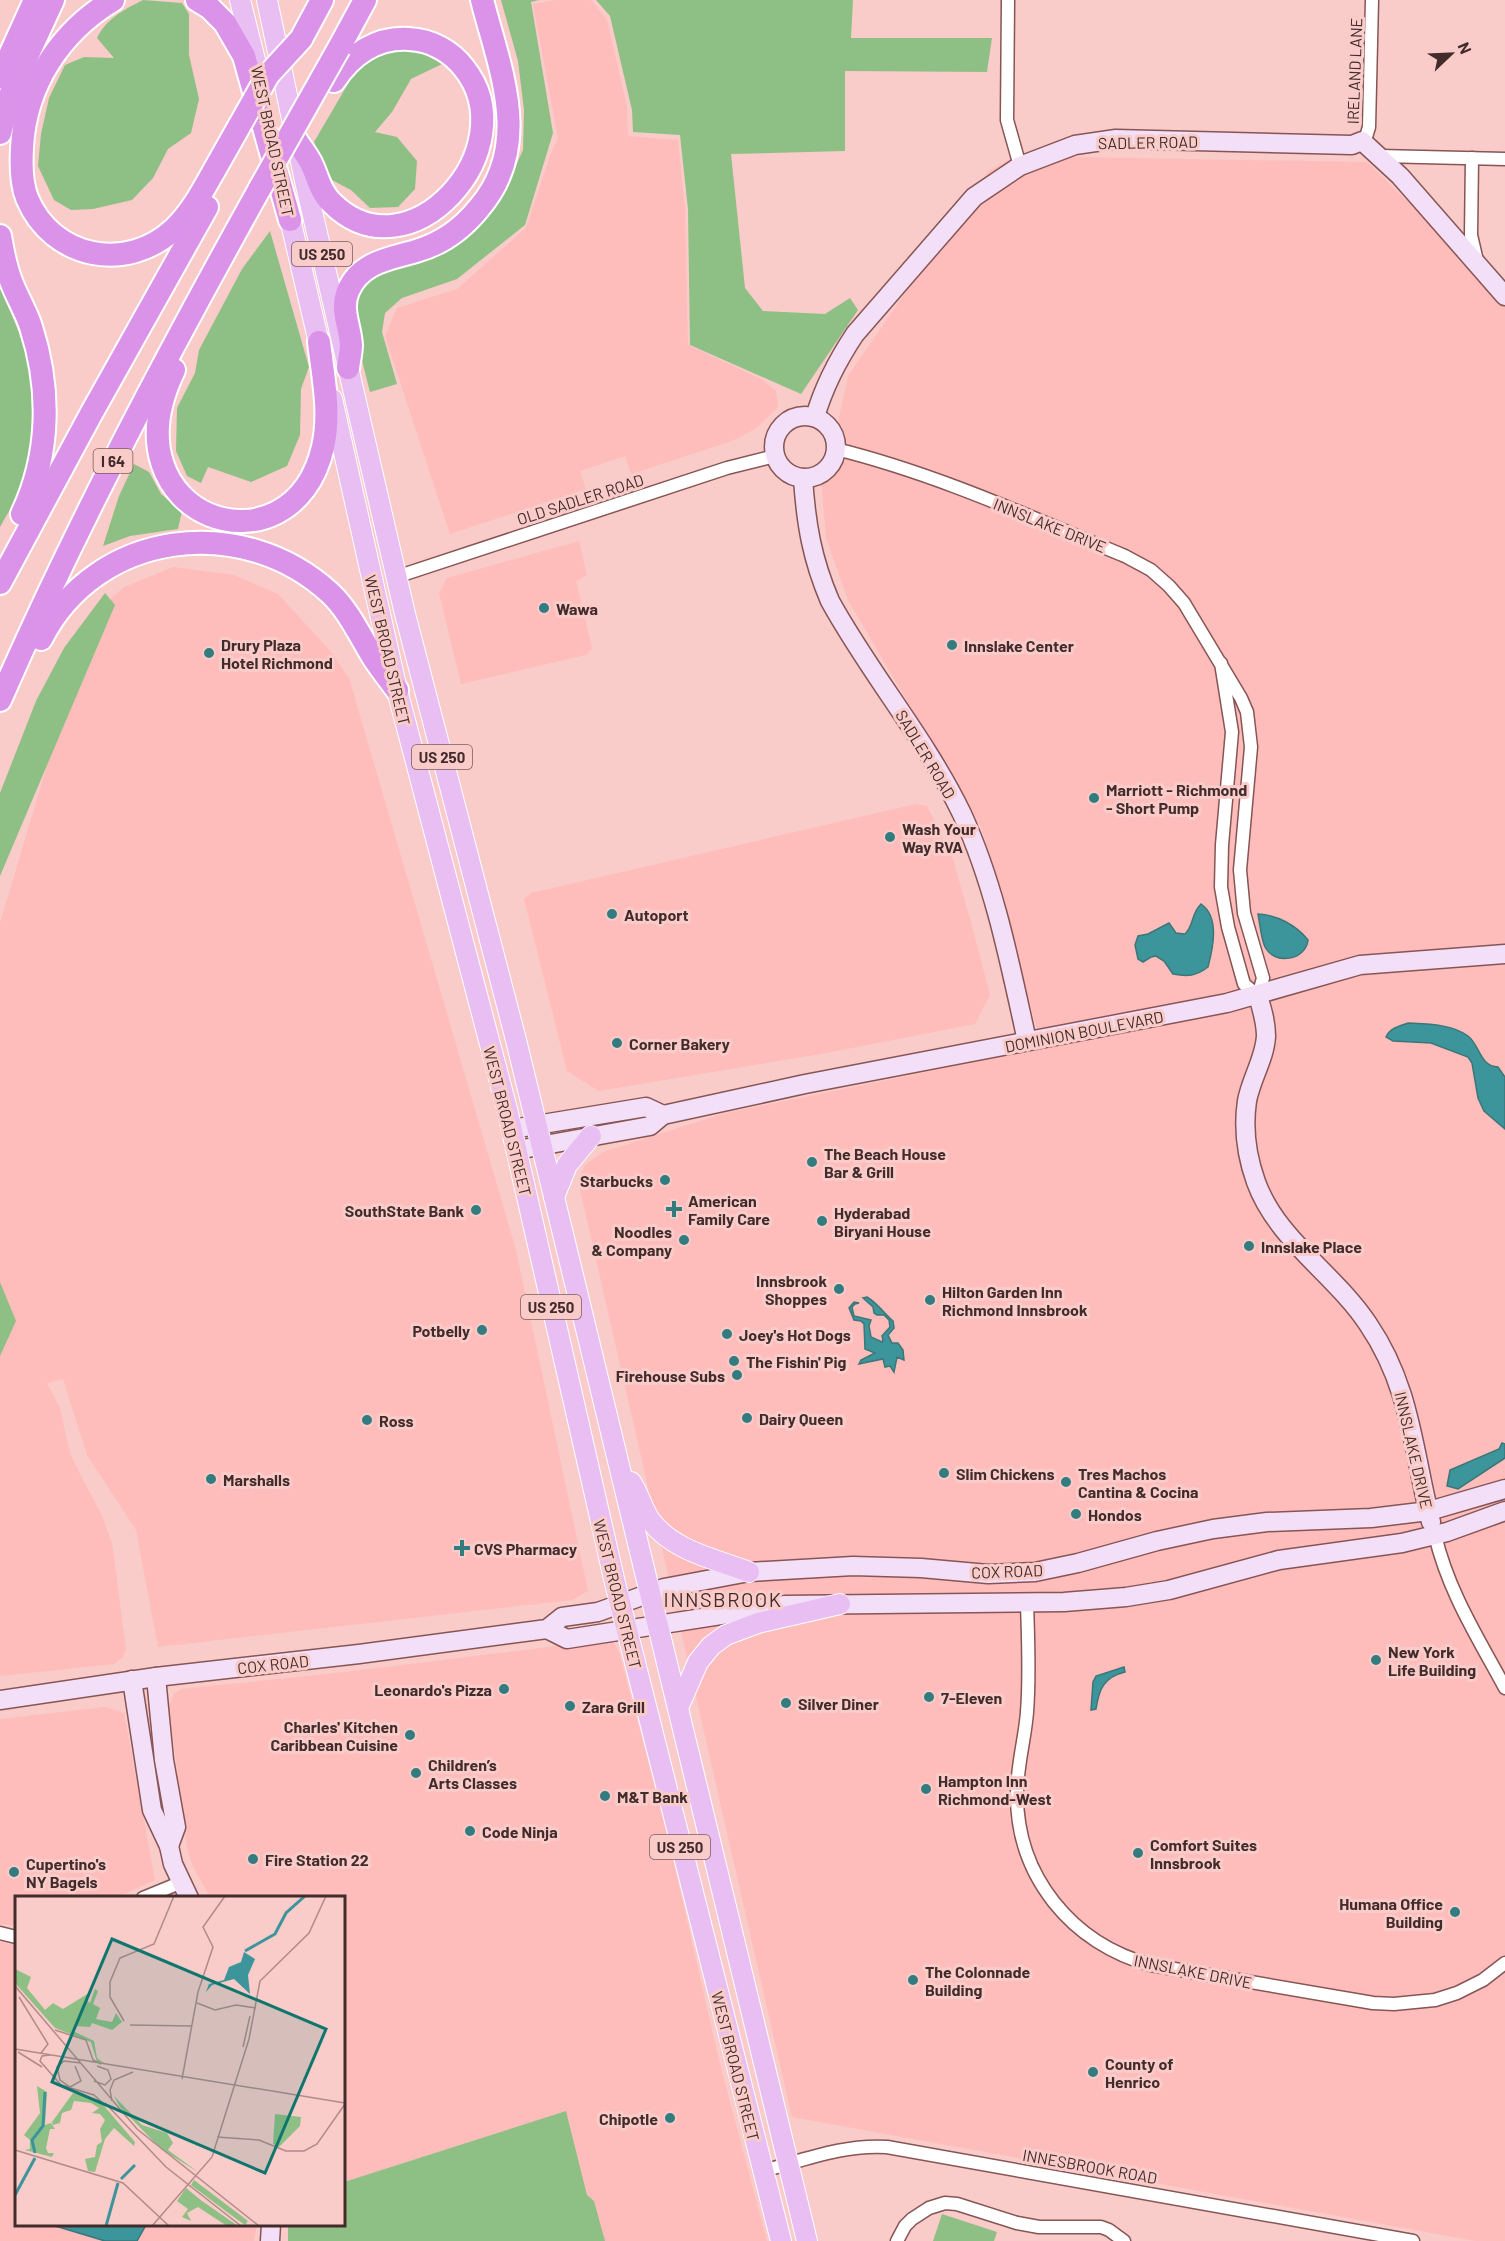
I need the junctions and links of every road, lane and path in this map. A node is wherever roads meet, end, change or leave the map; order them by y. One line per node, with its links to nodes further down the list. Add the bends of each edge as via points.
1 (35, 0): 12 (highway)
2 (53, 0): 13 (highway, via 12,89)
3 (113, 0): 20 (highway, via 69,35 37,84 27,112 22,154 24,185 33,209 50,231 73,248 124,255 151,245 174,229)
4 (197, 0): 22 (highway, via 225,23 244,56)
5 (240, 0): 22 (main road, WEST BROAD STREET / US 250)
6 (267, 0): 14 (main road, WEST BROAD STREET / US 250)
7 (365, 0): 21 (highway, I 64, bridge)
8 (482, 0): 29 (highway, via 510,118 508,149 501,172 482,205 451,234 424,248 371,265 353,282 345,300 351,344)
9 (1008, 0): 19 (street, via 1007,120)
10 (1372, 0): 15 (street, IRELAND LANE, via 1369,127)
11 (320, 4): 20 (highway, I 64, bridge)
12 (0, 77)
13 (0, 133)
14 (296, 140): 21 (highway, bridge, via 311,164 326,196 338,208 363,222 390,225 418,218 444,202 464,180 478,148 482,109 472,80 452,56 421,40 387,40 360,52 343,68 334,81 289,160); 29 (main road, WEST BROAD STREET / US 250)
15 (1362, 141): 16 (street); 19 (street, SADLER ROAD, via 1352,145 1116,140 1075,145)
16 (1380, 156): 17 (street); 26 (street)
17 (1472, 158): 18 (street); 26 (street, via 1471,235)
18 (1505, 159)
19 (1020, 166): 30 (street, SADLER ROAD, via 974,197 855,334 824,387)
20 (220, 172): 36 (highway, I 64)
21 (260, 188): 24 (highway, I 64)
22 (290, 219): 28 (main road, WEST BROAD STREET / US 250)
23 (0, 236): 25 (highway)
24 (220, 260): 28 (highway, via 200,320 167,385 159,415 158,448 165,472 189,504 222,519 248,520 279,511 304,490 320,459 327,422); 39 (highway, I 64, via 82,523)
25 (4, 262): 34 (highway, via 36,343 45,421 36,482)
26 (1477, 264): 27 (street)
27 (1505, 296)
28 (319, 342): 38 (main road, WEST BROAD STREET / US 250)
29 (348, 368): 35 (main road, WEST BROAD STREET / US 250)
30 (815, 417): 31 (street, via 833,432); 32 (street, via 797,416 781,426 774,443)
31 (836, 449): 33 (street, via 826,470); 37 (street, INNSLAKE DRIVE, via 938,478 1144,566 1184,603)
32 (775, 456): 33 (street, via 785,471); 35 (street, OLD SADLER ROAD)
33 (803, 478): 43 (street, SADLER ROAD, via 809,541 830,601 941,775 977,849 1000,919)
34 (0, 556)
35 (396, 577): 46 (main road, WEST BROAD STREET / US 250)
36 (0, 584)
37 (1221, 663): 42 (street, INNSLAKE DRIVE, via 1232,732 1221,886 1244,984); 42 (street, INNSLAKE DRIVE, via 1242,698 1250,729 1240,870 1244,913 1263,978)
38 (397, 690): 40 (highway, via 348,613 303,572 276,557 204,542 153,548 124,559 72,596 48,626); 45 (main road, WEST BROAD STREET / US 250)
39 (0, 700)
40 (0, 717)
41 (1505, 954): 42 (street, DOMINION BOULEVARD, via 1360,965)
42 (1258, 996): 43 (street, DOMINION BOULEVARD); 52 (street, INNSLAKE DRIVE, via 1266,1036 1247,1102 1246,1124 1256,1181 1274,1218 1352,1302 1385,1351 1409,1414)
43 (1027, 1041): 44 (street, DOMINION BOULEVARD, via 805,1083)
44 (663, 1115): 46 (street, DOMINION BOULEVARD, via 646,1107); 47 (street, DOMINION BOULEVARD, via 650,1126)
45 (512, 1129): 46 (street, DOMINION BOULEVARD); 48 (main road, WEST BROAD STREET / US 250)
46 (539, 1136): 47 (street, DOMINION BOULEVARD); 48 (street, DOMINION BOULEVARD); 49 (main road, WEST BROAD STREET / US 250)
47 (591, 1137): 49 (main road, via 567,1165)
48 (517, 1150): 61 (main road, WEST BROAD STREET / US 250)
49 (554, 1197): 50 (main road, WEST BROAD STREET / US 250)
50 (619, 1465): 56 (main road, via 634,1485 649,1519 670,1539); 58 (main road, WEST BROAD STREET / US 250)
51 (1505, 1489): 52 (street, COX ROAD)
52 (1429, 1511): 54 (street, INNSLAKE DRIVE); 55 (street, COX ROAD, via 1214,1529)
53 (1505, 1511): 54 (street, COX ROAD)
54 (1435, 1535): 59 (street, COX ROAD, via 1370,1549 1279,1560 1169,1590 1126,1597); 68 (street, INNSLAKE DRIVE, via 1457,1599)
55 (1048, 1570): 57 (street, COX ROAD); 59 (street, via 1028,1594)
56 (749, 1572): 57 (street, COX ROAD, via 853,1566); 58 (street, COX ROAD)
57 (1026, 1573): 60 (street, via 1021,1587)
58 (650, 1593): 61 (street, COX ROAD); 63 (main road, WEST BROAD STREET / US 250)
59 (1027, 1602): 60 (street, COX ROAD); 76 (street, INNSLAKE DRIVE, via 1028,1699 1017,1787 1020,1830 1040,1884 1061,1913 1082,1932 1120,1955 1151,1965 1373,2003 1435,2000 1473,1986)
60 (993, 1603): 62 (street, COX ROAD)
61 (620, 1604): 64 (street, COX ROAD, via 562,1617); 65 (main road, WEST BROAD STREET / US 250)
62 (840, 1604): 63 (street, COX ROAD, via 766,1606); 70 (main road, via 758,1623 726,1635 698,1662)
63 (657, 1625): 65 (street, COX ROAD); 70 (main road, WEST BROAD STREET / US 250)
64 (547, 1629): 65 (street, COX ROAD, via 567,1639); 66 (street, COX ROAD)
65 (626, 1630): 78 (main road, WEST BROAD STREET / US 250)
66 (156, 1677): 67 (street, COX ROAD); 71 (street, via 164,1760 176,1827)
67 (132, 1680): 69 (street, COX ROAD); 71 (street, via 152,1810)
68 (1505, 1688)
69 (0, 1700)
70 (678, 1708): 77 (main road, WEST BROAD STREET / US 250)
71 (169, 1846): 72 (street)
72 (185, 1890): 73 (street)
73 (154, 1896)
74 (0, 1933): 75 (street)
75 (15, 1937)
76 (1505, 1963)
77 (788, 2164): 78 (street, INNESBROOK ROAD); 82 (main road, WEST BROAD STREET / US 250); 85 (street, INNESBROOK ROAD, via 849,2148 887,2147)
78 (763, 2171): 81 (main road, WEST BROAD STREET / US 250)
79 (271, 2226): 80 (street)
80 (270, 2241)
81 (781, 2241)
82 (807, 2241)
83 (897, 2241): 84 (street, via 912,2219 945,2203 1040,2227 1101,2227)
84 (1124, 2241)
85 (1413, 2241)

